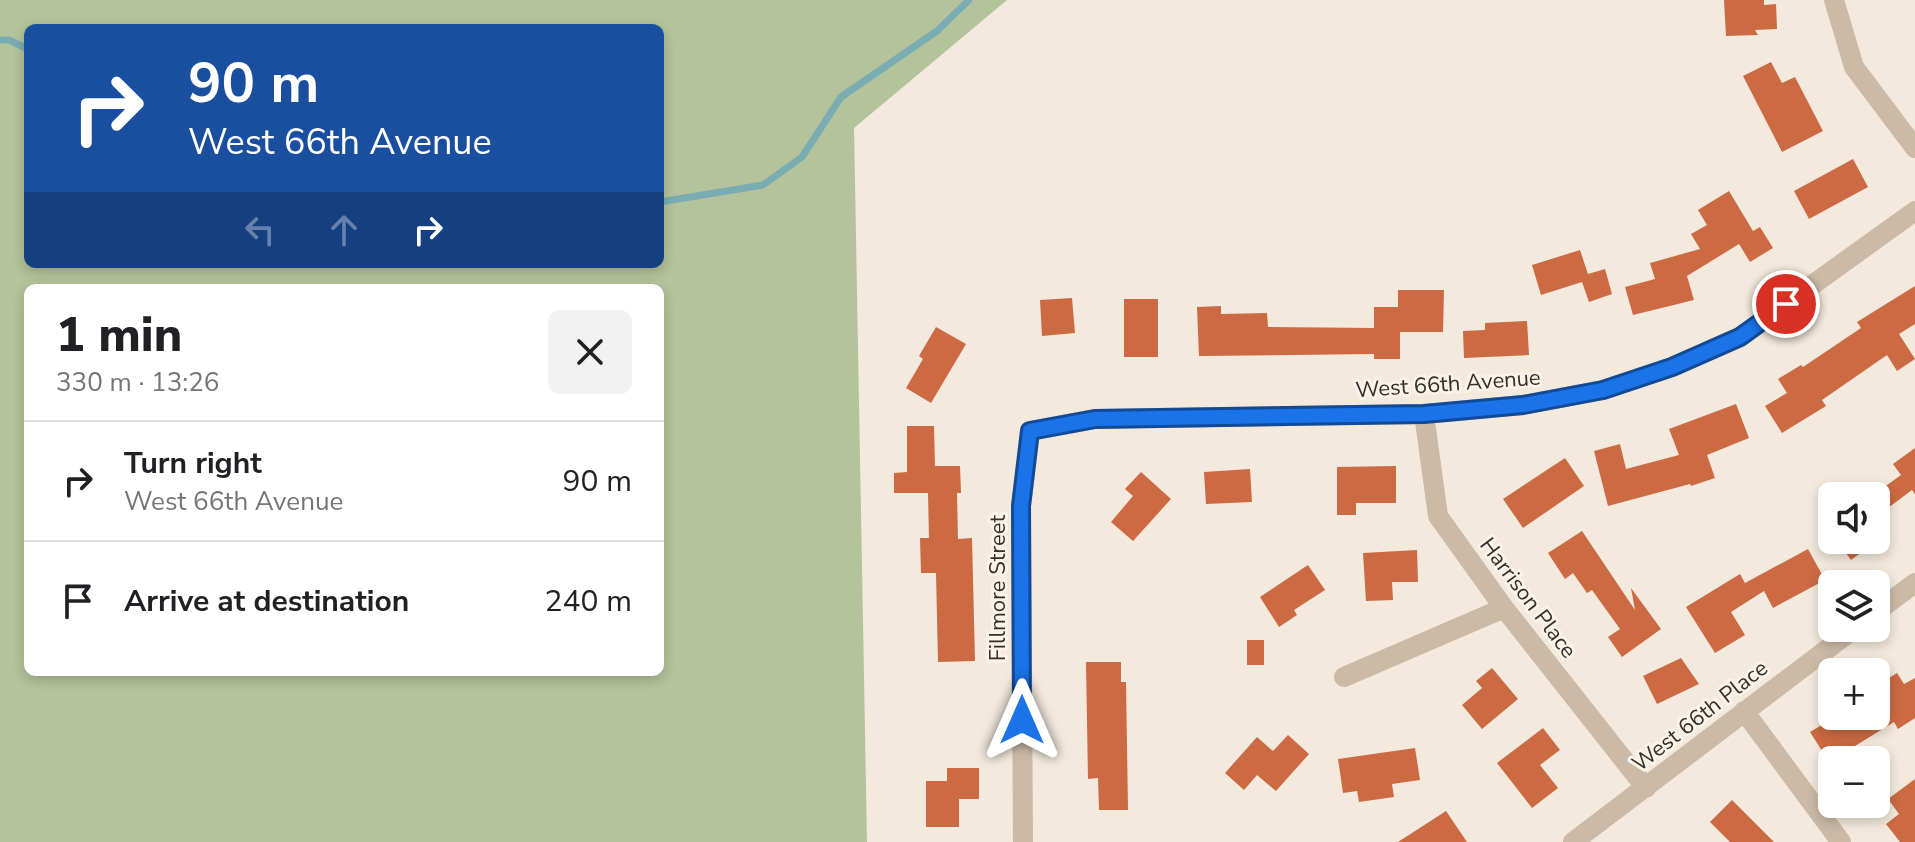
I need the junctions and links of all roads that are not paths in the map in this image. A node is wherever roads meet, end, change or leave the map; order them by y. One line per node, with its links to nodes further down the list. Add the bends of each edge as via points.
1 (1834, 0): 2 (street, via 1854,67)
2 (1915, 148)
3 (1915, 211): 4 (street, West 66th Avenue, via 1740,337 1672,367 1603,390 1523,405)
4 (1424, 414): 5 (street, West 66th Avenue, via 1095,419); 8 (street, Harrison Place, via 1438,516)
5 (1030, 431): 13 (street, Fillmore Street, via 1021,506)
6 (1915, 583): 7 (street)
7 (1890, 602)
8 (1504, 608): 10 (street); 12 (street, Harrison Place)
9 (1836, 642): 11 (street, West 66th Place)
10 (1344, 677)
11 (1744, 711): 12 (street, West 66th Place); 15 (street)
12 (1646, 788): 14 (street, West 66th Place)
13 (1023, 842)
14 (1573, 842)
15 (1841, 842)

